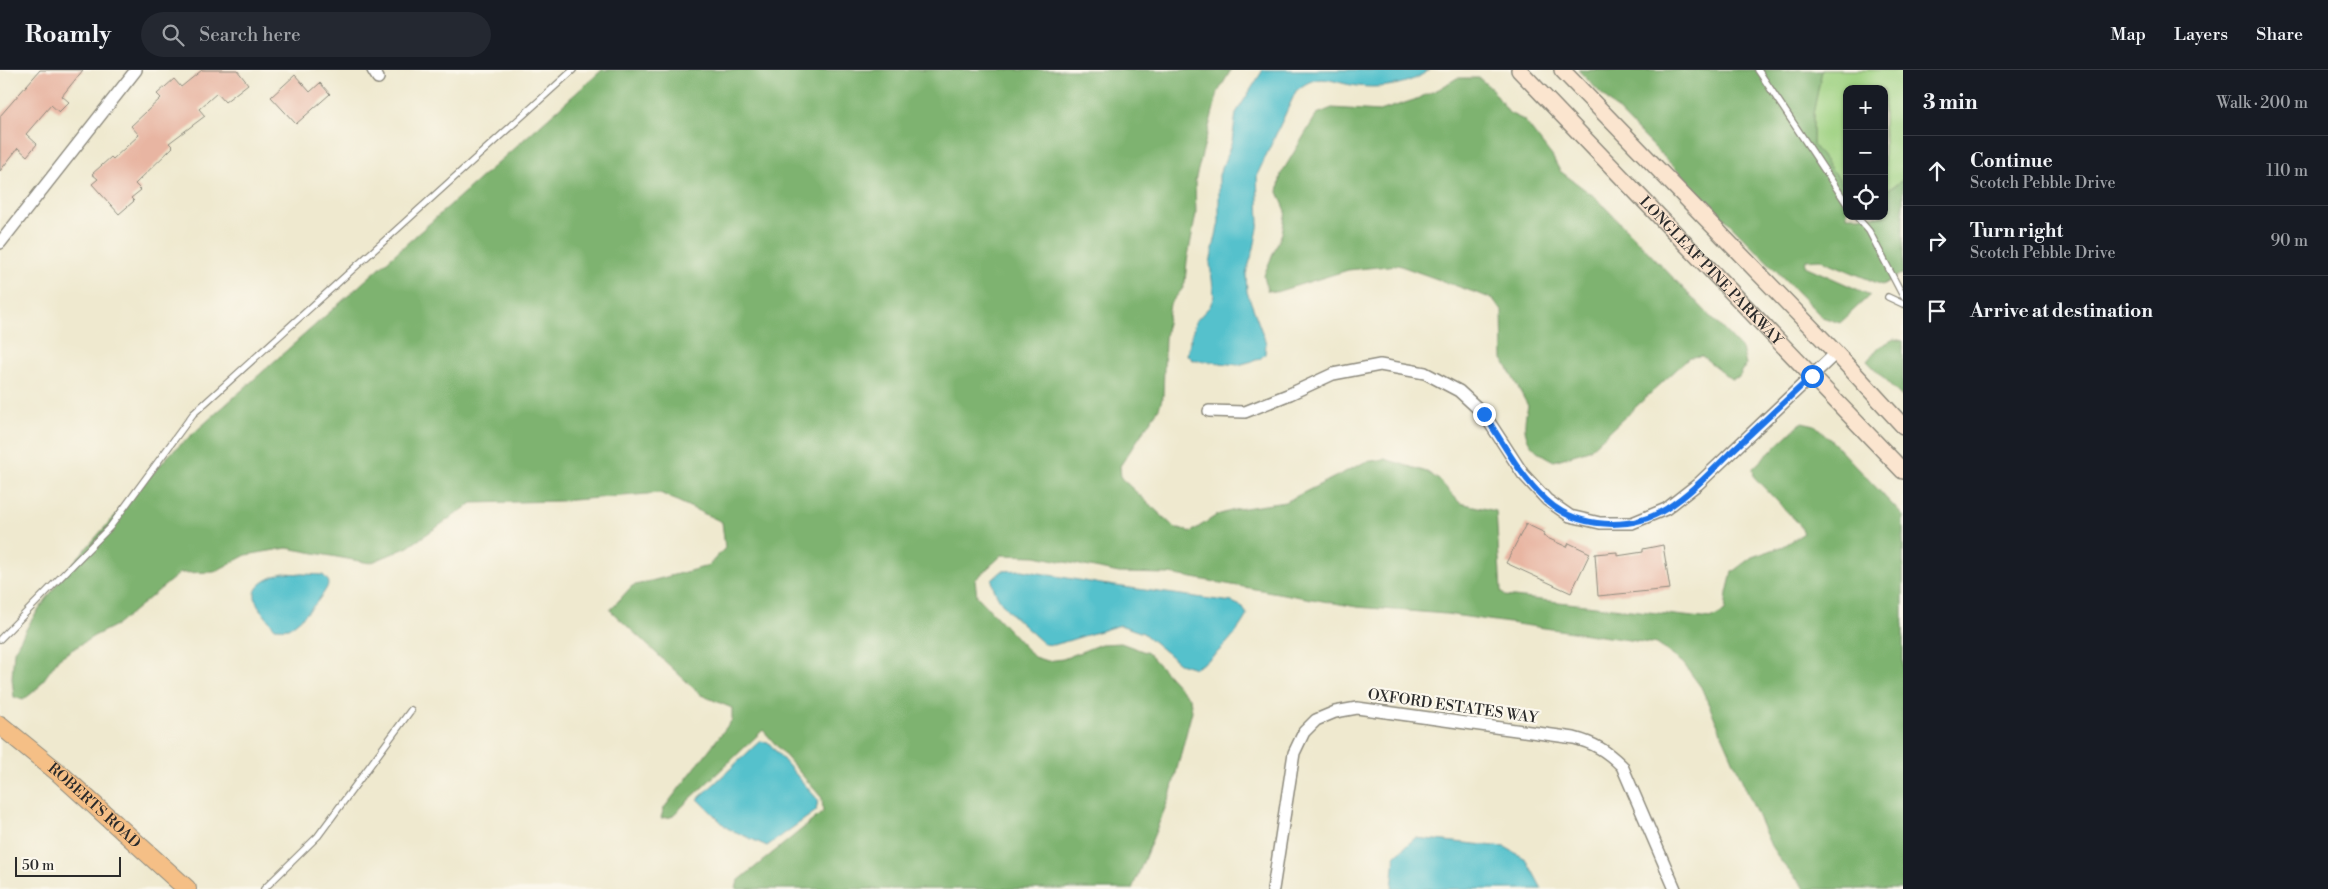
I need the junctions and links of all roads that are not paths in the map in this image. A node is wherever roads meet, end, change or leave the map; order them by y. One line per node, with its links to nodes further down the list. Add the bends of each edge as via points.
1 (136, 70): 8 (street)
2 (573, 70): 17 (lane, via 193,414 110,527)
3 (1519, 70): 13 (main road, LONGLEAF PINE PARKWAY)
4 (1562, 70): 12 (main road)
5 (1758, 70): 6 (lane)
6 (1843, 198)
7 (1859, 220): 9 (lane, via 1869,231)
8 (0, 243)
9 (1903, 296)
10 (1888, 297): 11 (lane)
11 (1903, 304)
12 (1836, 353): 13 (street); 15 (main road)
13 (1812, 376): 14 (street, via 1698,484 1666,509 1632,523 1600,523 1570,516 1547,500 1523,474 1484,414 1459,391 1425,372 1380,365 1333,374 1245,412); 16 (main road, LONGLEAF PINE PARKWAY)
14 (1209, 410)
15 (1903, 426)
16 (1903, 471)
17 (0, 639)
18 (411, 710): 21 (lane, via 318,836)
19 (0, 725): 20 (main road, ROBERTS ROAD, via 59,773)
20 (187, 889)
21 (264, 889)
22 (1273, 889): 23 (street, OXFORD ESTATES WAY, via 1294,753 1304,732 1316,720 1357,708 1592,743 1622,766)
23 (1675, 889)

